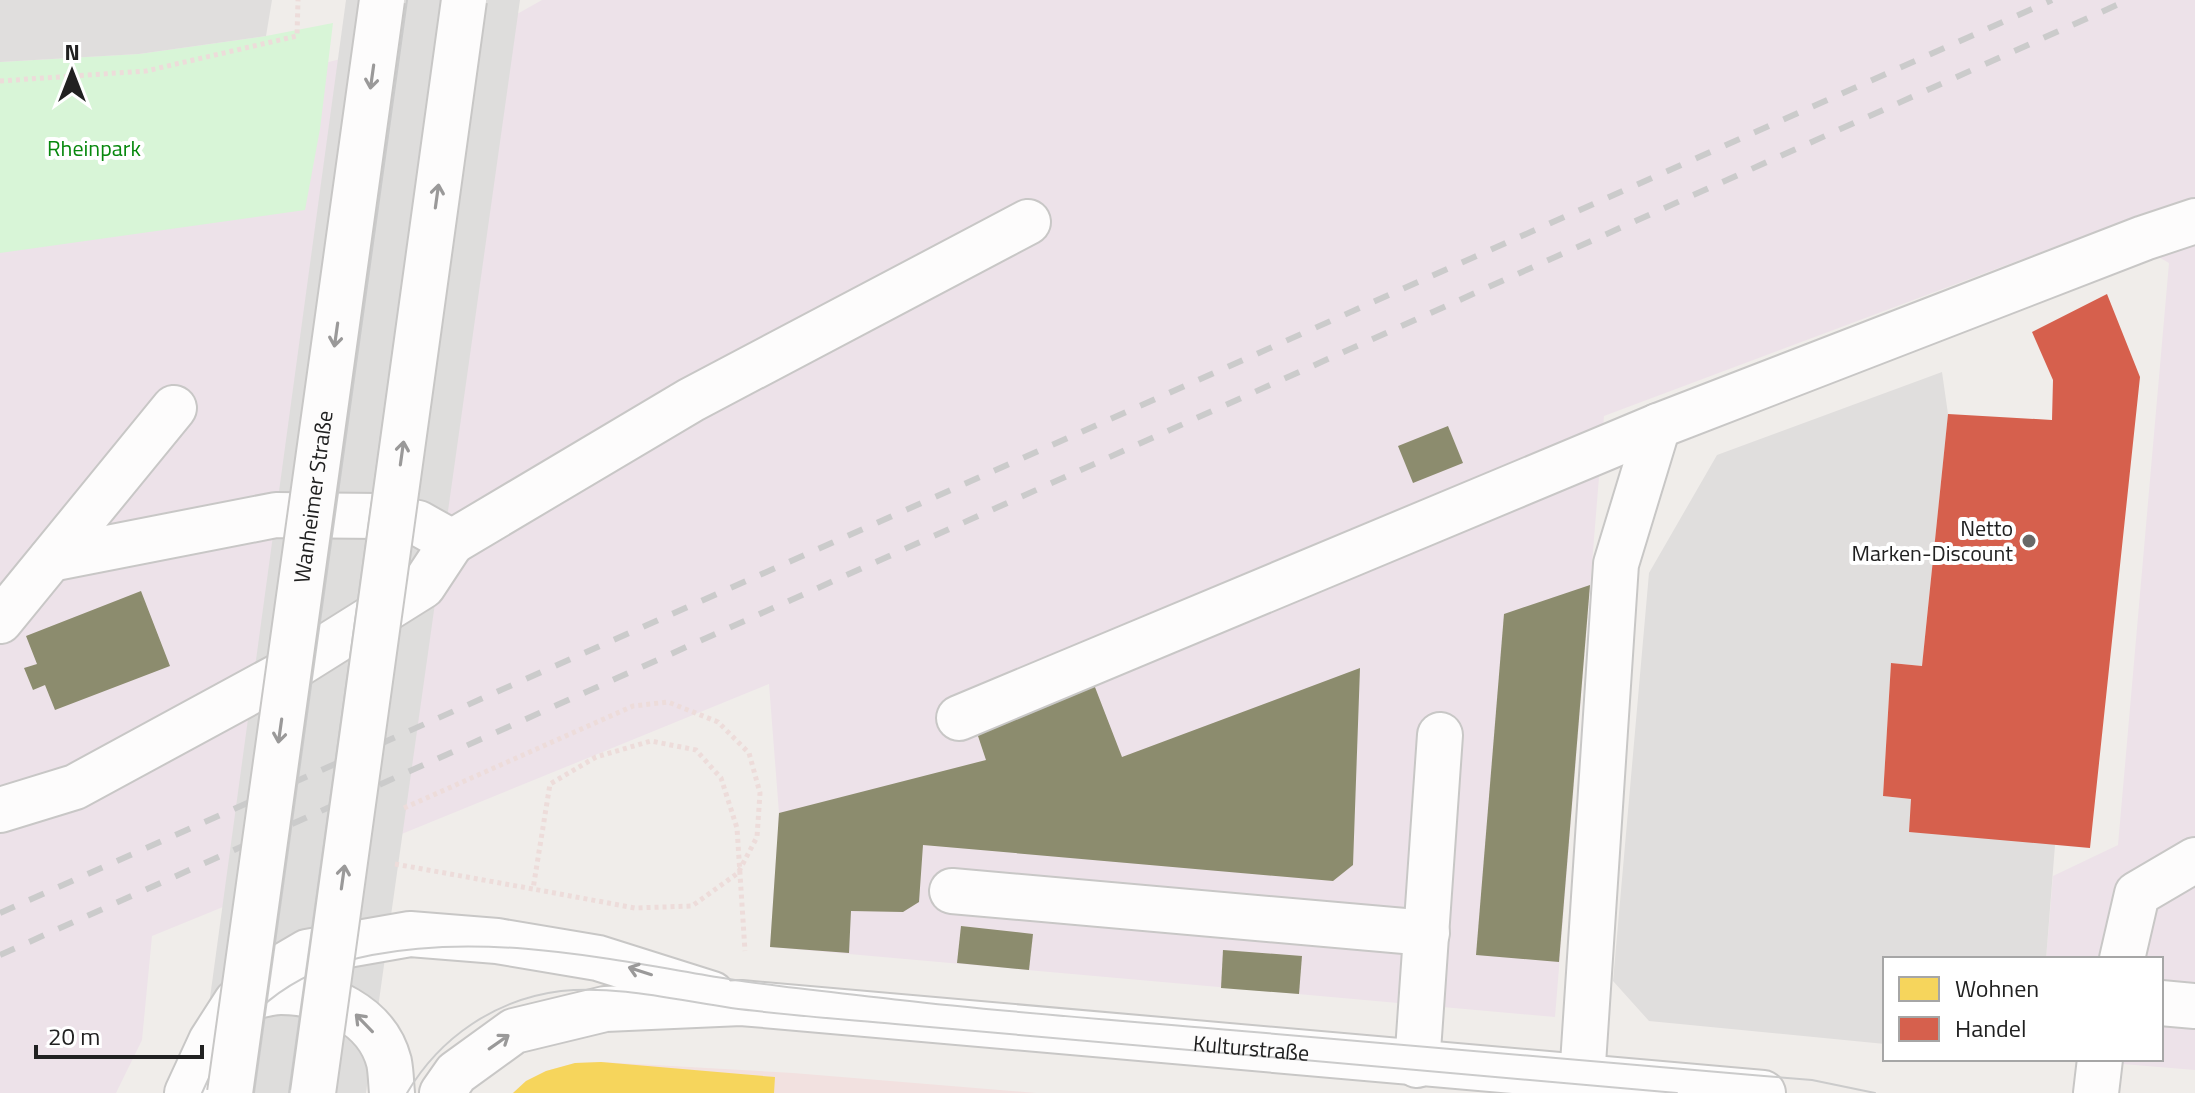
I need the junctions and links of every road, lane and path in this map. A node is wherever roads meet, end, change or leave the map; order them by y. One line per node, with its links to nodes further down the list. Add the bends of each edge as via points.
1 (298, 0): 4 (path, via 297,36 146,71)
2 (382, 0): 30 (street, Wanheimer Straße, one-way to 30, bridge)
3 (464, 0): 31 (street, one-way to 3, bridge)
4 (0, 81)
5 (2195, 221): 8 (street)
6 (1028, 222): 9 (street, via 691,400)
7 (174, 408): 10 (street)
8 (1658, 426): 12 (street); 28 (street, via 1616,564)
9 (452, 542): 10 (street, via 418,523 379,516 276,515); 14 (street, via 423,586 281,675 75,787)
10 (51, 559): 11 (street)
11 (0, 621)
12 (959, 718)
13 (1440, 735): 20 (street)
14 (0, 810)
15 (398, 810): 18 (path, bridge, via 633,706 668,702 681,707 718,722 749,753 760,793 757,837 738,873 692,906 635,908)
16 (2195, 860): 21 (street, via 2137,894)
17 (390, 863): 18 (path)
18 (533, 889): 23 (path, via 550,784 596,757 651,741 696,750 721,778 737,828 745,956)
19 (952, 891): 20 (street)
20 (1427, 933): 27 (street)
21 (2122, 957)
22 (236, 1002): 23 (street, one-way to 22, via 598,958 497,941 410,934 307,952); 29 (street); 32 (street, one-way to 22, via 381,1043 363,1019 344,1006 310,994 278,991)
23 (741, 1003): 27 (street, Kulturstraße); 33 (street, one-way to 23, via 456,1073 514,1031 605,1009)
24 (2163, 1003): 25 (street)
25 (2195, 1006)
26 (2100, 1061): 35 (street)
27 (1417, 1065): 28 (street, Kulturstraße)
28 (1582, 1079): 34 (street, Kulturstraße)
29 (187, 1093)
30 (230, 1093)
31 (313, 1093)
32 (392, 1093)
33 (442, 1093)
34 (1763, 1093)
35 (2096, 1093)

